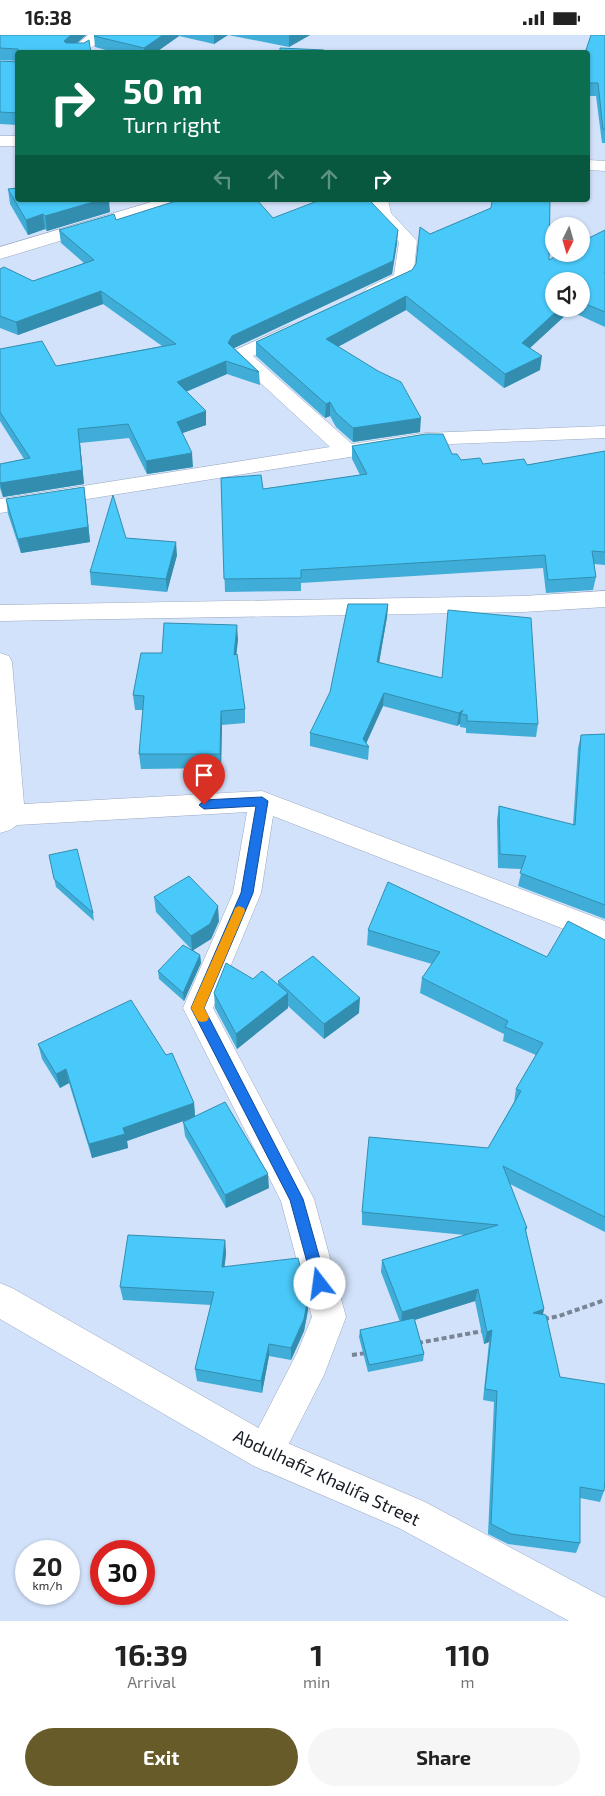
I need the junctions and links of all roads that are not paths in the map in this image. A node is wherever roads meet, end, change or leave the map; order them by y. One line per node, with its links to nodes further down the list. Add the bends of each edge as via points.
1 (98, 35): 2 (main road)
2 (78, 50)
3 (0, 141): 4 (main road)
4 (15, 141)
5 (590, 165): 6 (main road)
6 (605, 166)
7 (170, 202): 9 (main road)
8 (379, 202): 10 (main road, via 382,214 408,241 403,278)
9 (0, 253)
10 (360, 298)
11 (308, 323): 13 (main road, via 240,355)
12 (605, 432): 13 (main road, via 425,439)
13 (348, 453): 14 (main road)
14 (0, 506)
15 (605, 599): 16 (main road, via 524,604)
16 (0, 613)
17 (0, 661): 19 (main road)
18 (262, 801): 19 (main road); 20 (main road); 22 (main road, via 247,893 198,1008 296,1199 330,1317 311,1363)
19 (6, 819)
20 (605, 933)
21 (0, 1301): 22 (main road, Abdulhafiz Khalifa Street)
22 (265, 1452): 23 (main road, Abdulhafiz Khalifa Street, via 412,1515)
23 (605, 1619)

